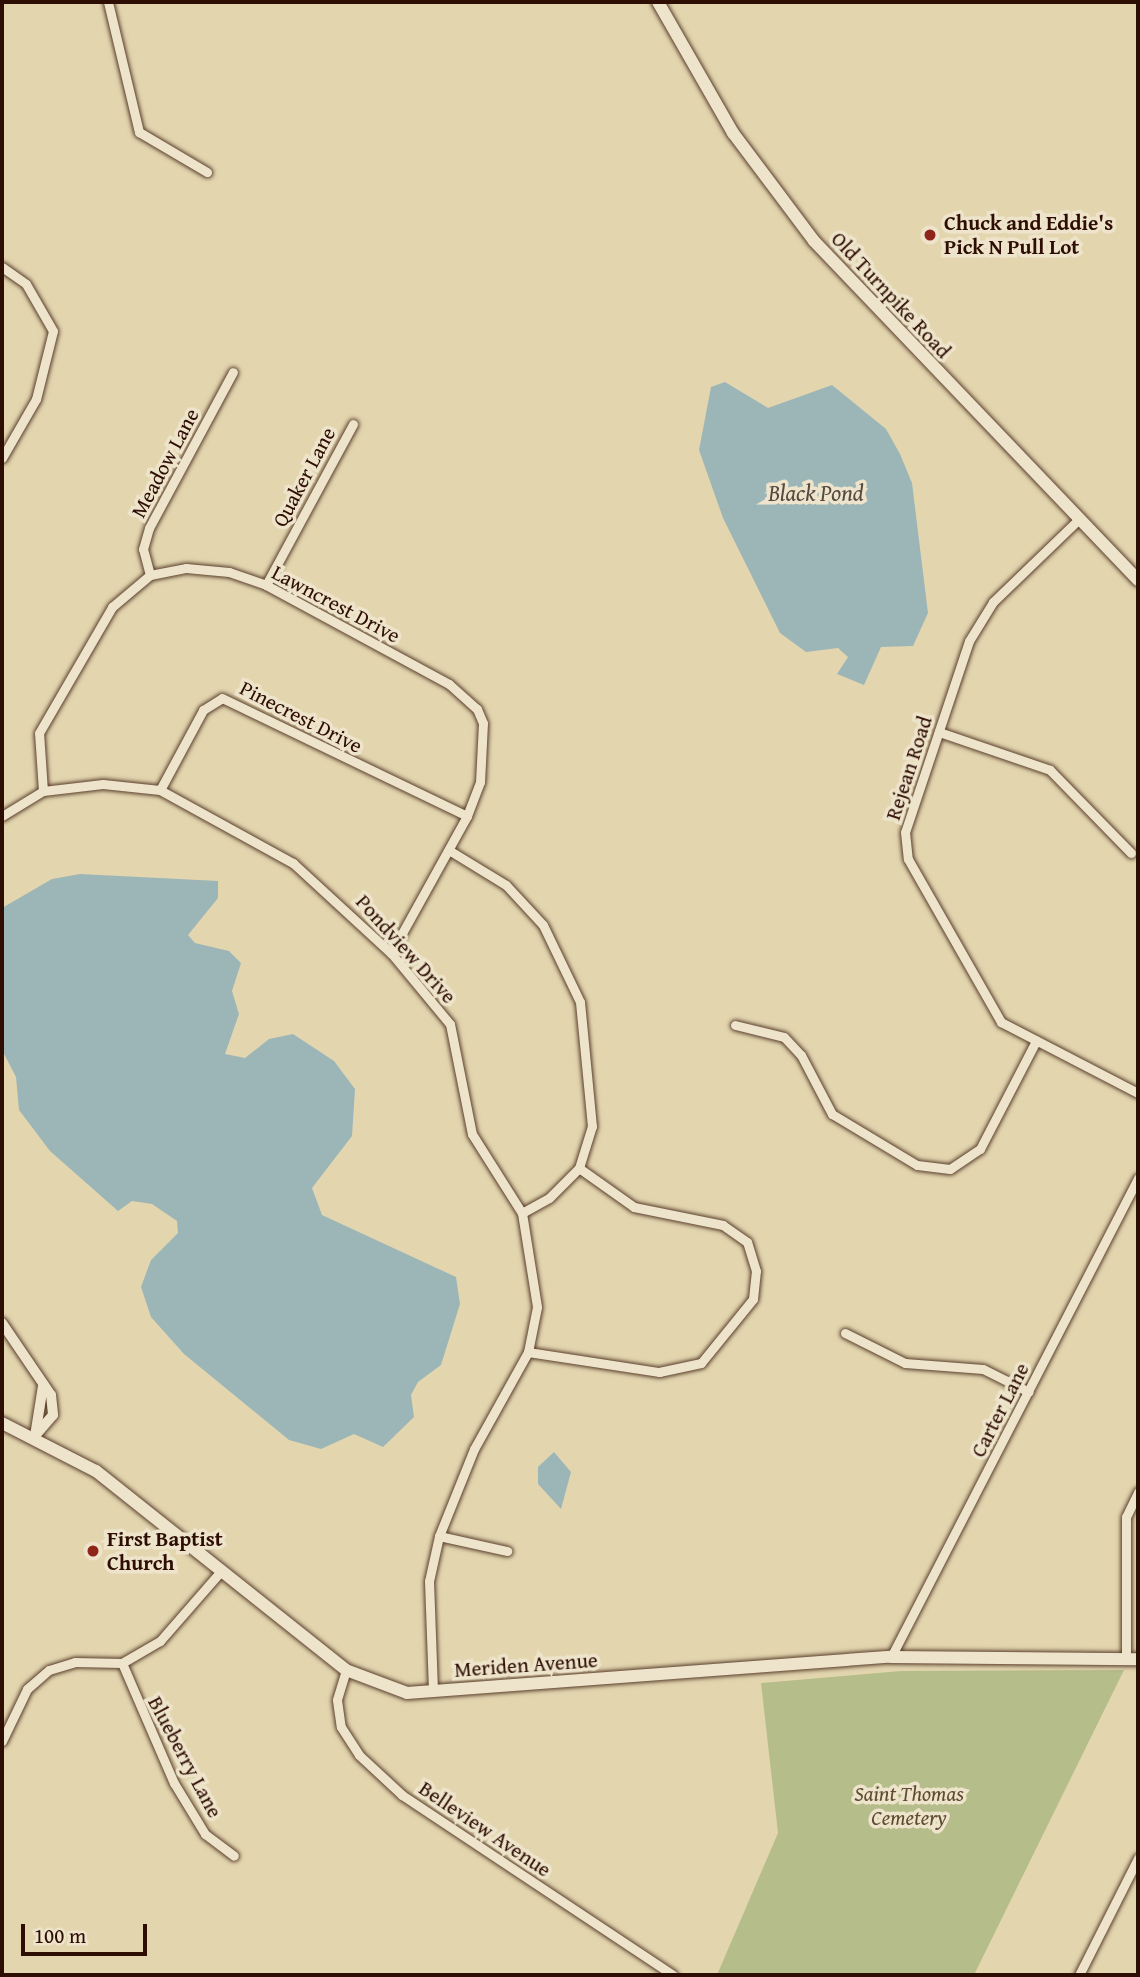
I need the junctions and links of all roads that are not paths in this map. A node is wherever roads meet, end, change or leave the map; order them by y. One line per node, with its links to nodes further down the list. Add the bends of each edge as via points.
1 (108, 2): 3 (street, via 139,132)
2 (658, 2): 8 (main road, Old Turnpike Road, via 733,133 814,241)
3 (207, 172)
4 (2, 267): 7 (street, via 26,284 53,331 36,399)
5 (233, 372): 9 (street, Meadow Lane, via 149,528 143,549)
6 (353, 424): 11 (street, Quaker Lane)
7 (2, 458)
8 (1079, 519): 10 (main road, Old Turnpike Road); 12 (street, Rejean Road, via 993,602 969,641)
9 (150, 575): 11 (street, Lawncrest Drive, via 229,572); 14 (street, via 97,627 39,733)
10 (1138, 580)
11 (266, 584): 16 (street, Lawncrest Drive, via 449,684 477,709 485,738)
12 (939, 732): 18 (street, via 1049,770); 21 (street, Rejean Road, via 905,832 908,859 985,1001 1001,1022)
13 (160, 790): 14 (street, Pondview Drive, via 103,784); 16 (street, Pinecrest Drive, via 203,710 222,698); 19 (street, Pondview Drive, via 293,863)
14 (43, 791): 15 (street, Pondview Drive)
15 (2, 816)
16 (467, 816): 17 (street, Lawncrest Drive)
17 (452, 852): 19 (street, Lawncrest Drive); 23 (street, via 516,894 563,957 580,1002 590,1070 592,1126)
18 (1131, 853)
19 (391, 953): 25 (street, Pondview Drive, via 450,1024 472,1134)
20 (735, 1025): 21 (street, via 784,1037 801,1055 832,1114 917,1165 950,1168 980,1149)
21 (1036, 1041): 22 (street, Rejean Road)
22 (1138, 1093)
23 (579, 1168): 25 (street, via 549,1198); 28 (street, via 634,1207 723,1225 747,1242 757,1271 753,1299 701,1363 659,1373)
24 (1138, 1178): 30 (street, Carter Lane)
25 (522, 1213): 28 (street, Pondview Drive, via 537,1307)
26 (2, 1323): 29 (street)
27 (845, 1333): 30 (street, via 905,1363 984,1369)
28 (527, 1352): 34 (street, Pondview Drive, via 474,1449)
29 (43, 1386): 32 (street); 32 (street, via 53,1415)
30 (1029, 1392): 37 (street, Carter Lane)
31 (2, 1423): 32 (main road, Meriden Avenue)
32 (35, 1436): 36 (main road, Meriden Avenue, via 96,1471)
33 (1138, 1492): 38 (street, via 1126,1517)
34 (439, 1536): 35 (street); 41 (street, Pondview Drive, via 429,1581)
35 (507, 1551)
36 (221, 1572): 39 (street, via 160,1641); 40 (main road, Meriden Avenue)
37 (891, 1657): 38 (main road, Meriden Avenue); 41 (main road, Meriden Avenue)
38 (1132, 1658)
39 (122, 1663): 42 (street, via 75,1662 48,1670 27,1689); 43 (street, Blueberry Lane, via 174,1783 205,1834)
40 (346, 1670): 41 (main road, Meriden Avenue, via 374,1685); 45 (street, Belleview Avenue, via 337,1700 341,1727 359,1755 402,1795)
41 (433, 1691)
42 (2, 1741)
43 (234, 1856)
44 (1138, 1858): 46 (street)
45 (673, 1975)
46 (1079, 1975)

